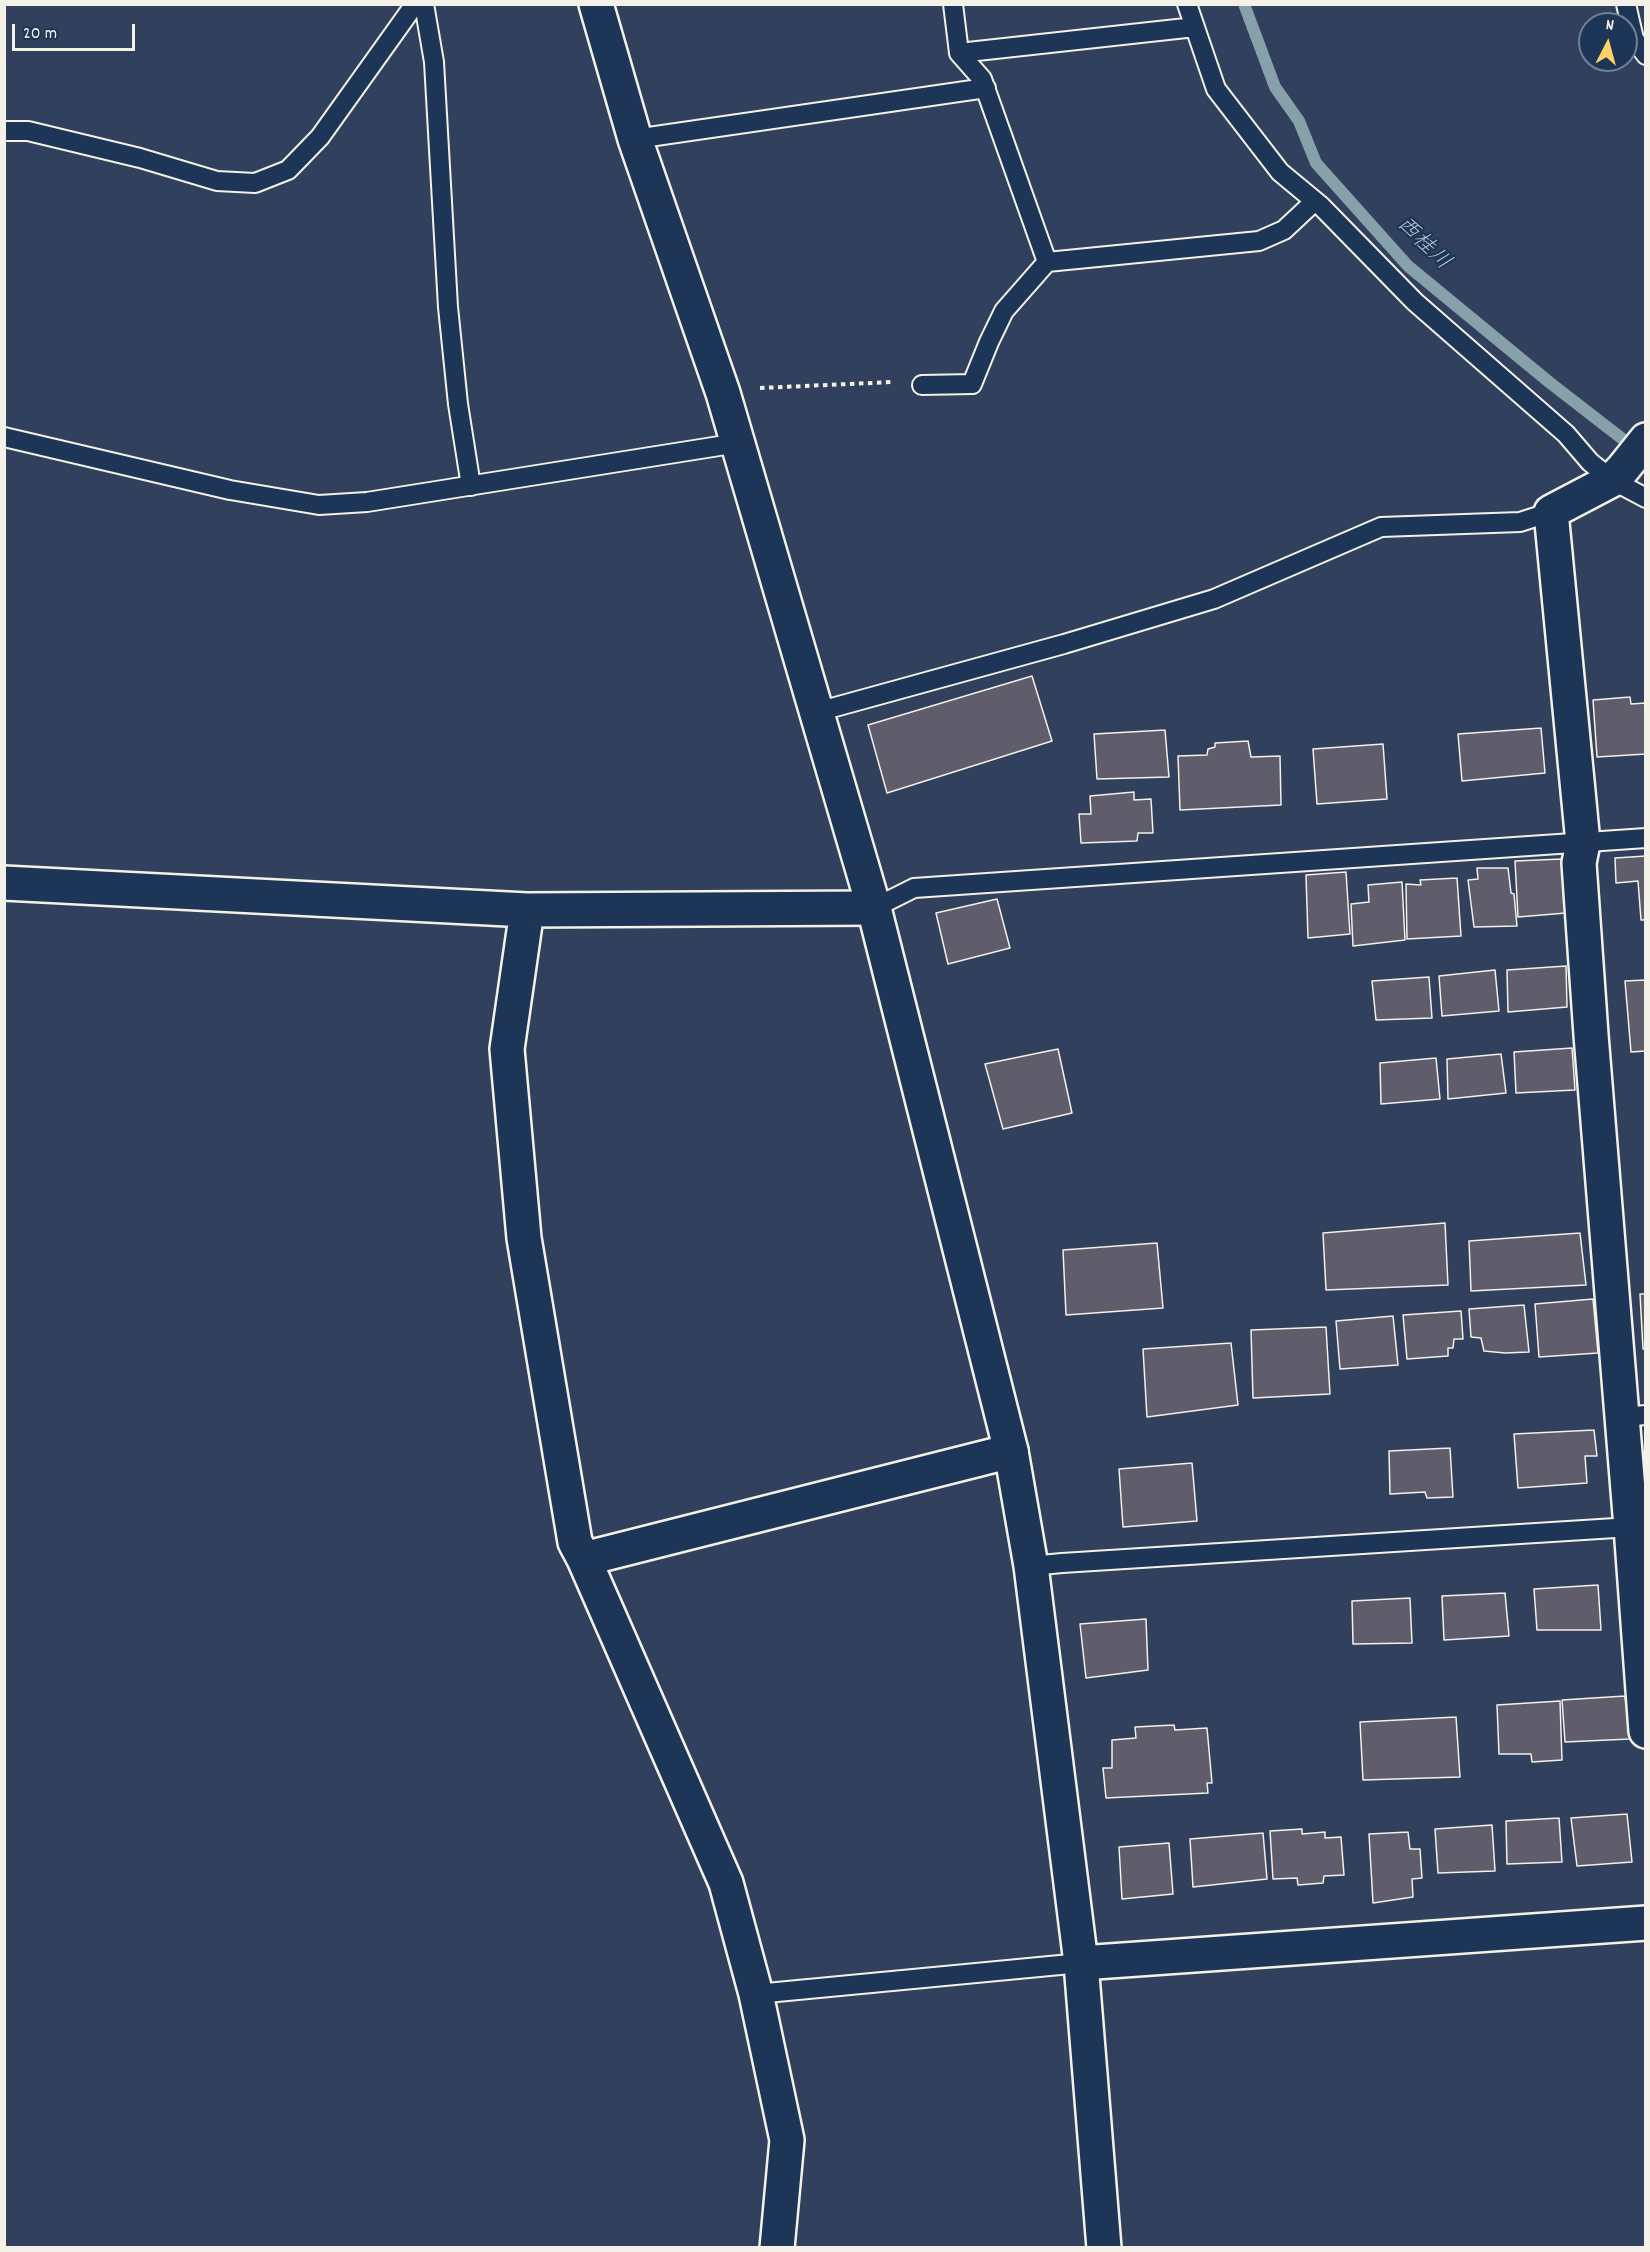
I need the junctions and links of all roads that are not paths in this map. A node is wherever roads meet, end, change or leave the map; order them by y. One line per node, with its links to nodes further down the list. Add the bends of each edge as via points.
1 (415, 4): 11 (lane, via 320,137 288,170 255,183 217,181 28,131)
2 (424, 4): 20 (lane, via 434,62 448,306)
3 (596, 4): 12 (street)
4 (953, 4): 8 (lane)
5 (1187, 4): 7 (lane)
6 (1626, 4): 9 (lane, via 1634,39)
7 (1195, 27): 8 (lane); 13 (lane, via 1216,89 1280,172)
8 (959, 53): 10 (lane)
9 (1646, 55)
10 (986, 88): 12 (lane); 14 (lane)
11 (4, 131)
12 (635, 139): 18 (street)
13 (1315, 201): 14 (lane, via 1284,230 1259,241); 19 (lane, via 1414,302 1566,434 1590,462)
14 (1047, 262): 15 (lane, via 1004,311 972,384)
15 (922, 385)
16 (4, 437): 20 (lane, via 230,490 319,505)
17 (1646, 440): 19 (street)
18 (738, 443): 20 (lane); 23 (street)
19 (1617, 475): 21 (lane); 22 (street)
20 (471, 486)
21 (1646, 498)
22 (1551, 512): 23 (lane, via 1520,522 1381,527 1214,599); 25 (street)
23 (817, 712): 27 (street)
24 (1646, 838): 25 (lane)
25 (1582, 843): 27 (lane, via 914,888); 29 (street, via 1579,863)
26 (4, 883): 28 (street)
27 (874, 908): 28 (street); 30 (street)
28 (527, 910): 32 (street, via 507,1049 524,1238 575,1542)
29 (1634, 1416): 31 (street)
30 (1011, 1452): 32 (street); 33 (street)
31 (1631, 1527): 33 (lane); 34 (street)
32 (584, 1559): 37 (street, via 726,1884)
33 (1031, 1566): 36 (street)
34 (1646, 1731)
35 (1646, 1923): 36 (street)
36 (1081, 1963): 37 (lane); 39 (street)
37 (756, 1994): 38 (street, via 787,2140)
38 (777, 2247)
39 (1104, 2247)

